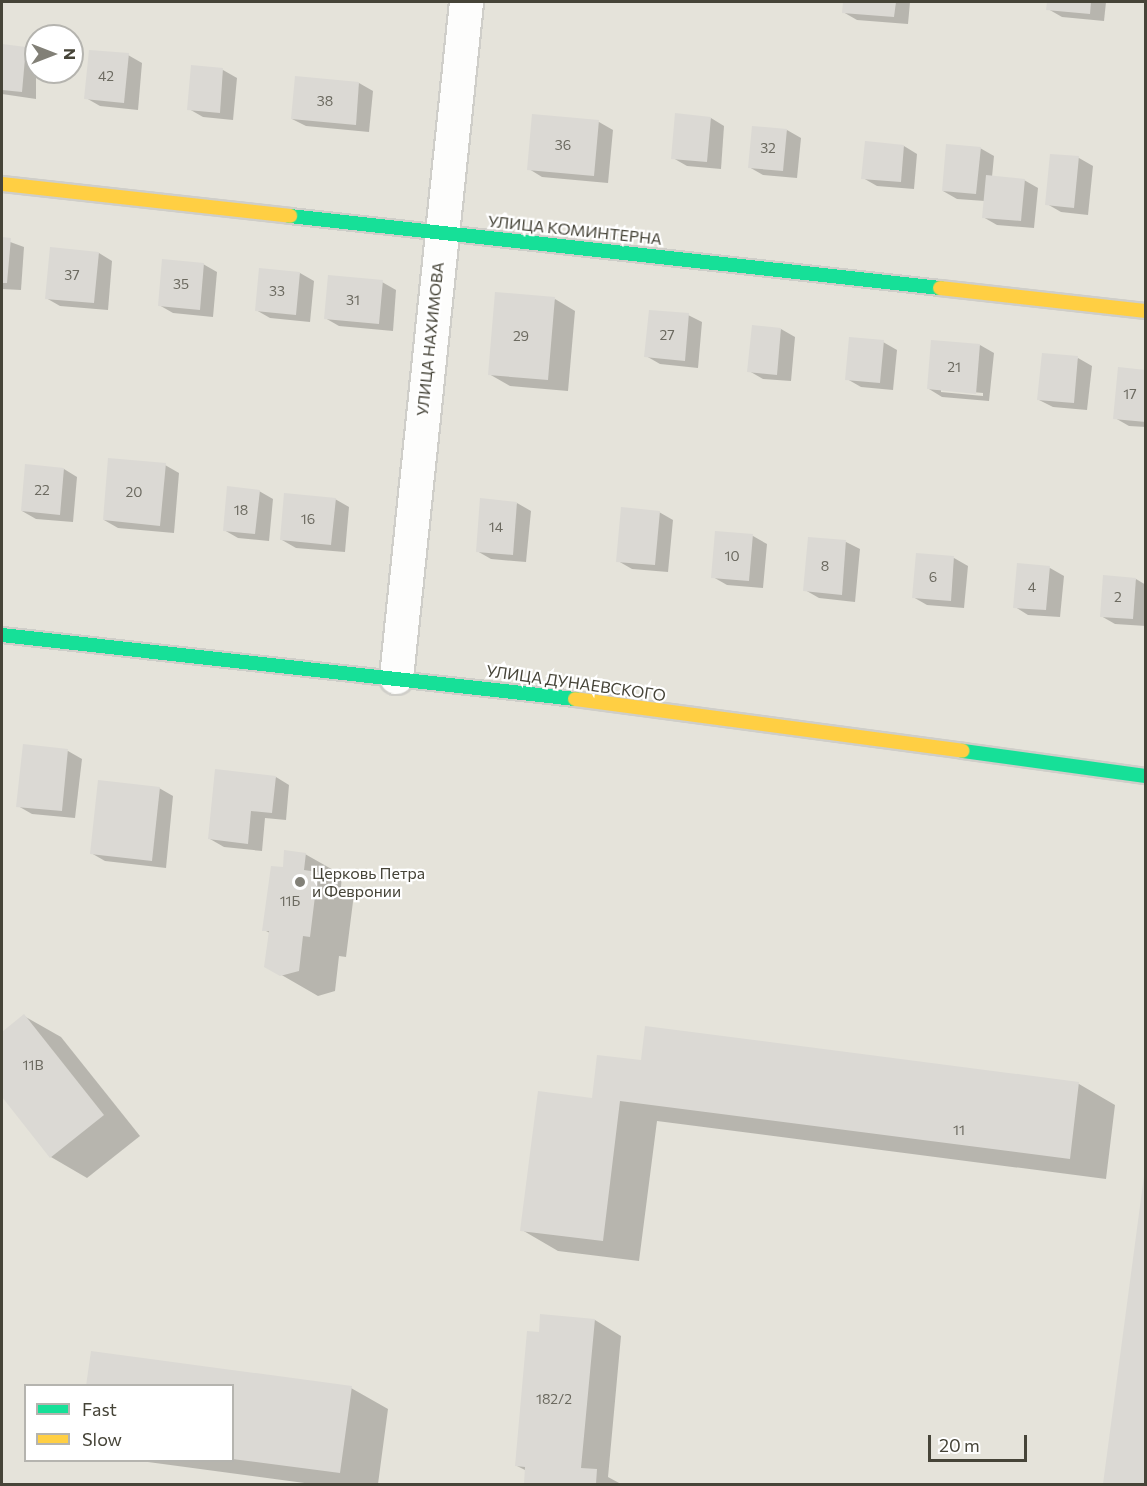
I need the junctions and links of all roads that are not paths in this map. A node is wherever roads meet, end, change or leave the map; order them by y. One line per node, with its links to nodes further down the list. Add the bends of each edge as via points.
1 (466, 2): 3 (street, УЛИЦА НАХИМОВА)
2 (2, 184): 3 (street, УЛИЦА КОМИНТЕРНА)
3 (441, 232): 4 (street, УЛИЦА КОМИНТЕРНА); 6 (street, УЛИЦА НАХИМОВА)
4 (1146, 311)
5 (2, 635): 6 (street, УЛИЦА ДУНАЕВСКОГО)
6 (396, 677): 7 (street, УЛИЦА ДУНАЕВСКОГО)
7 (1146, 776)

